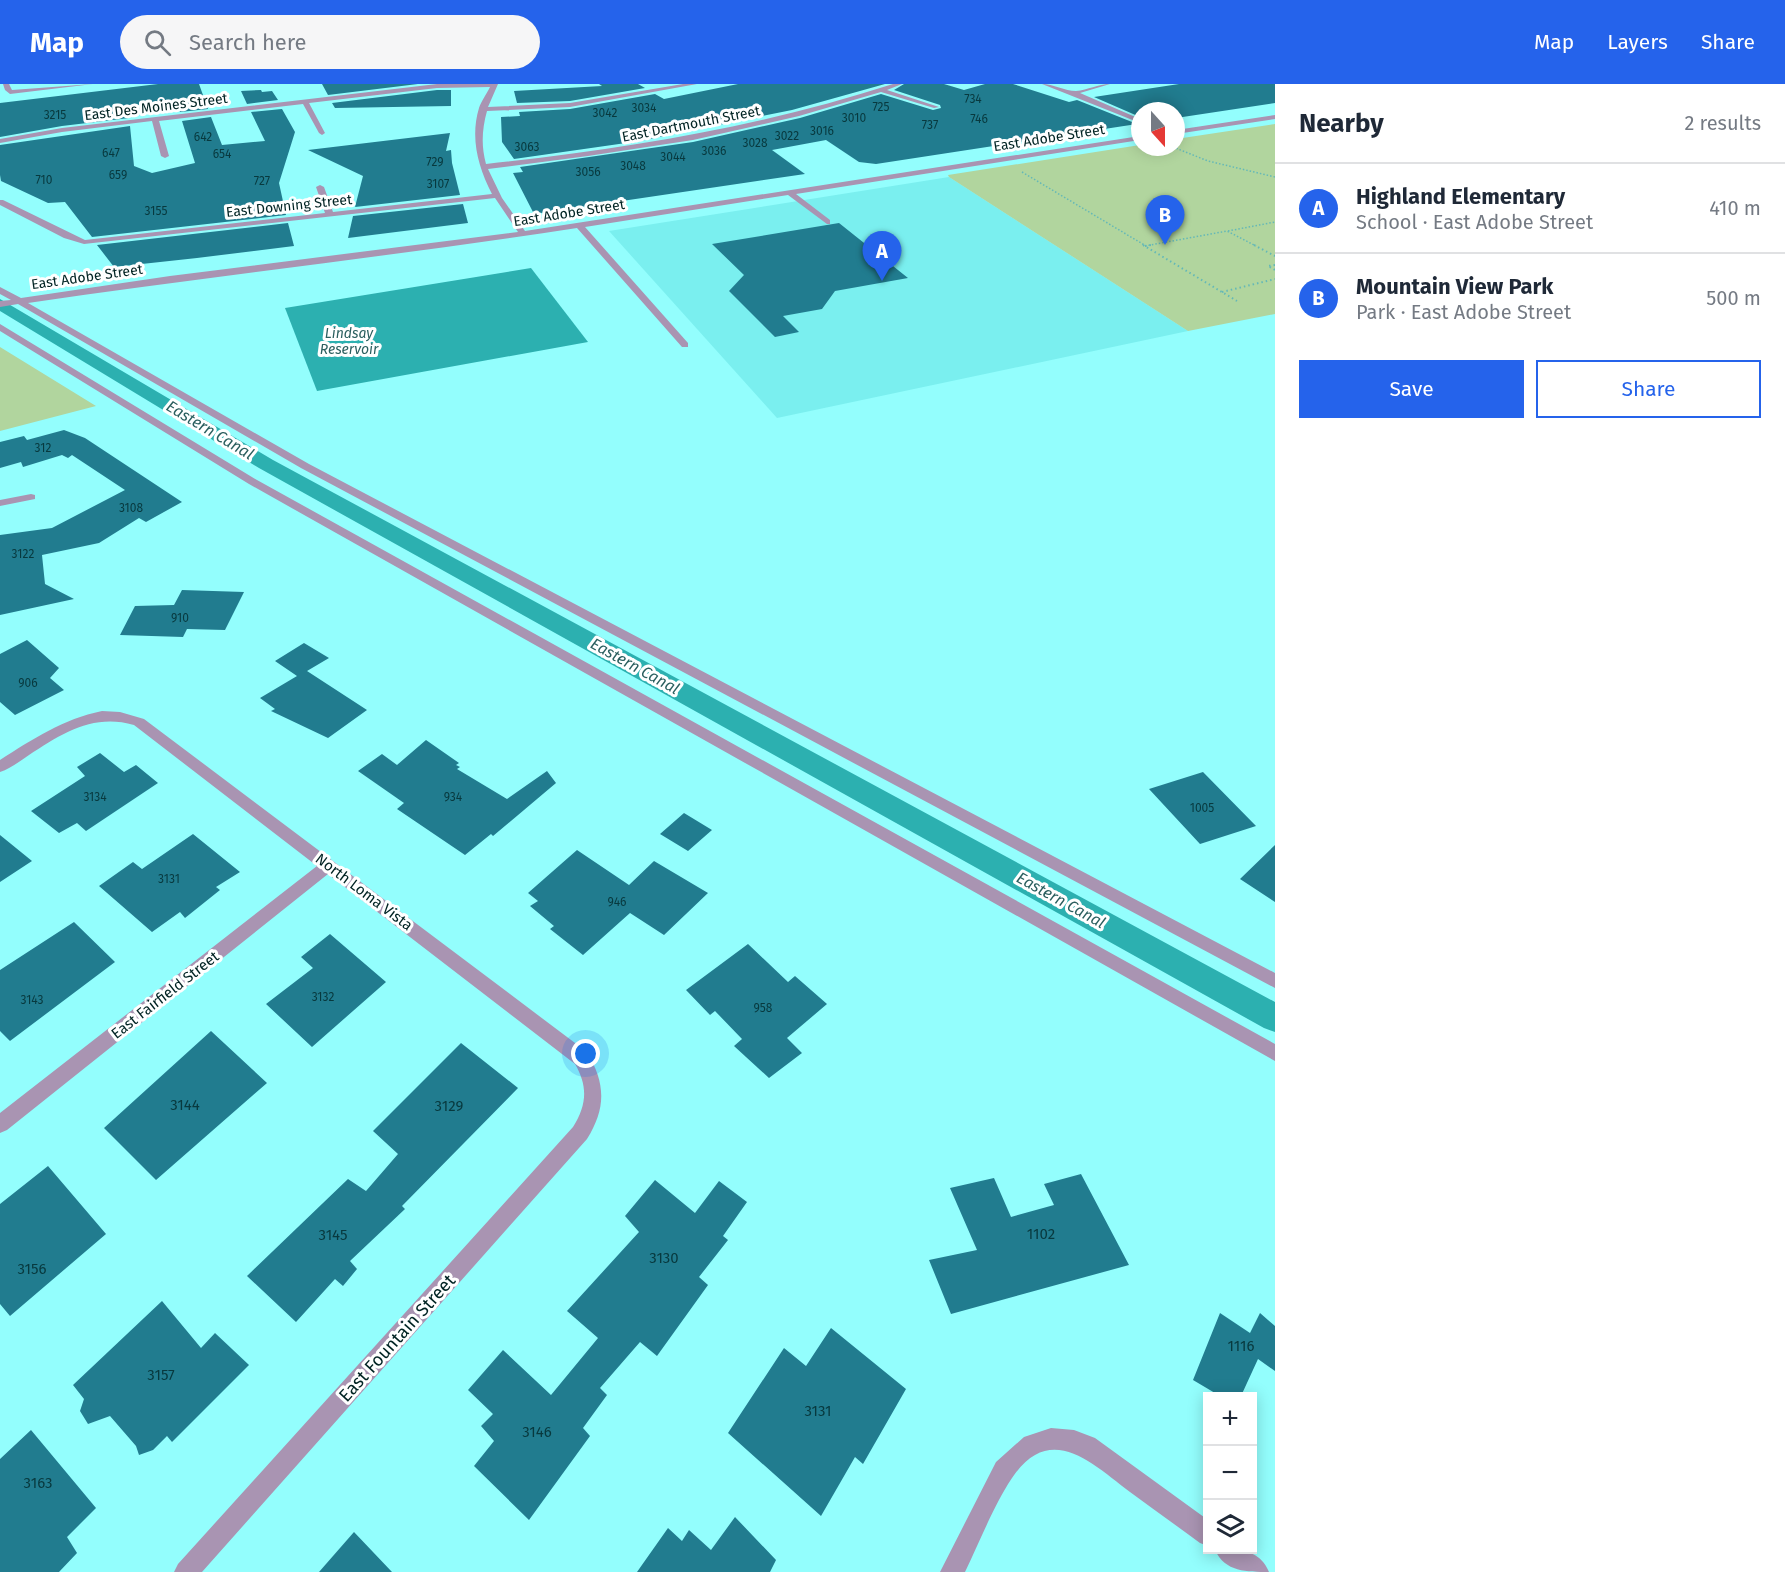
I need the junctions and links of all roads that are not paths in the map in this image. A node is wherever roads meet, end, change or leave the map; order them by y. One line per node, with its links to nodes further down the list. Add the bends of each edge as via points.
1 (6, 84): 2 (street, via 10,92)
2 (90, 84)
3 (694, 84): 12 (street, via 570,105)
4 (899, 84): 8 (street, East Dartmouth Street)
5 (1045, 84): 9 (street)
6 (1107, 84): 9 (street)
7 (495, 85): 10 (street, East Des Moines Street, via 437,86); 12 (street)
8 (881, 90): 11 (street); 21 (street, East Dartmouth Street, via 809,112 716,133)
9 (1074, 93): 14 (street)
10 (305, 102): 15 (street, East Des Moines Street); 17 (street)
11 (936, 107)
12 (482, 110): 21 (street)
13 (1275, 117): 16 (street)
14 (1131, 118)
15 (155, 119): 19 (street, East Des Moines Street); 20 (street)
16 (1185, 131)
17 (322, 133)
18 (1131, 139): 23 (street, East Adobe Street)
19 (0, 141)
20 (165, 156)
21 (482, 167): 24 (street)
22 (320, 187): 26 (street)
23 (789, 192): 27 (street); 28 (street, East Adobe Street)
24 (496, 196): 26 (street, East Downing Street); 29 (street)
25 (0, 202): 26 (street, East Downing Street, via 84,242)
26 (330, 215)
27 (827, 222)
28 (579, 225): 29 (street, East Adobe Street); 34 (street)
29 (523, 234): 31 (street, East Adobe Street)
30 (0, 290): 31 (street)
31 (18, 301): 32 (street, East Adobe Street); 39 (street, via 305,466)
32 (0, 304)
33 (0, 327): 40 (street, via 253,482)
34 (685, 345)
35 (31, 497): 36 (street)
36 (0, 503)
37 (0, 767): 38 (street, North Loma Vista, via 81,720 107,714 130,718)
38 (329, 865): 41 (street, North Loma Vista, via 582,1058 594,1083); 42 (street, East Fairfield Street)
39 (1275, 981)
40 (1275, 1053)
41 (595, 1096): 45 (street, East Fountain Street, via 593,1110 580,1133)
42 (0, 1124)
43 (1203, 1531): 46 (street, via 1087,1446 1067,1438 1049,1437 1031,1444 1004,1470)
44 (1232, 1554): 47 (street)
45 (186, 1572)
46 (952, 1572)
47 (1257, 1572)

